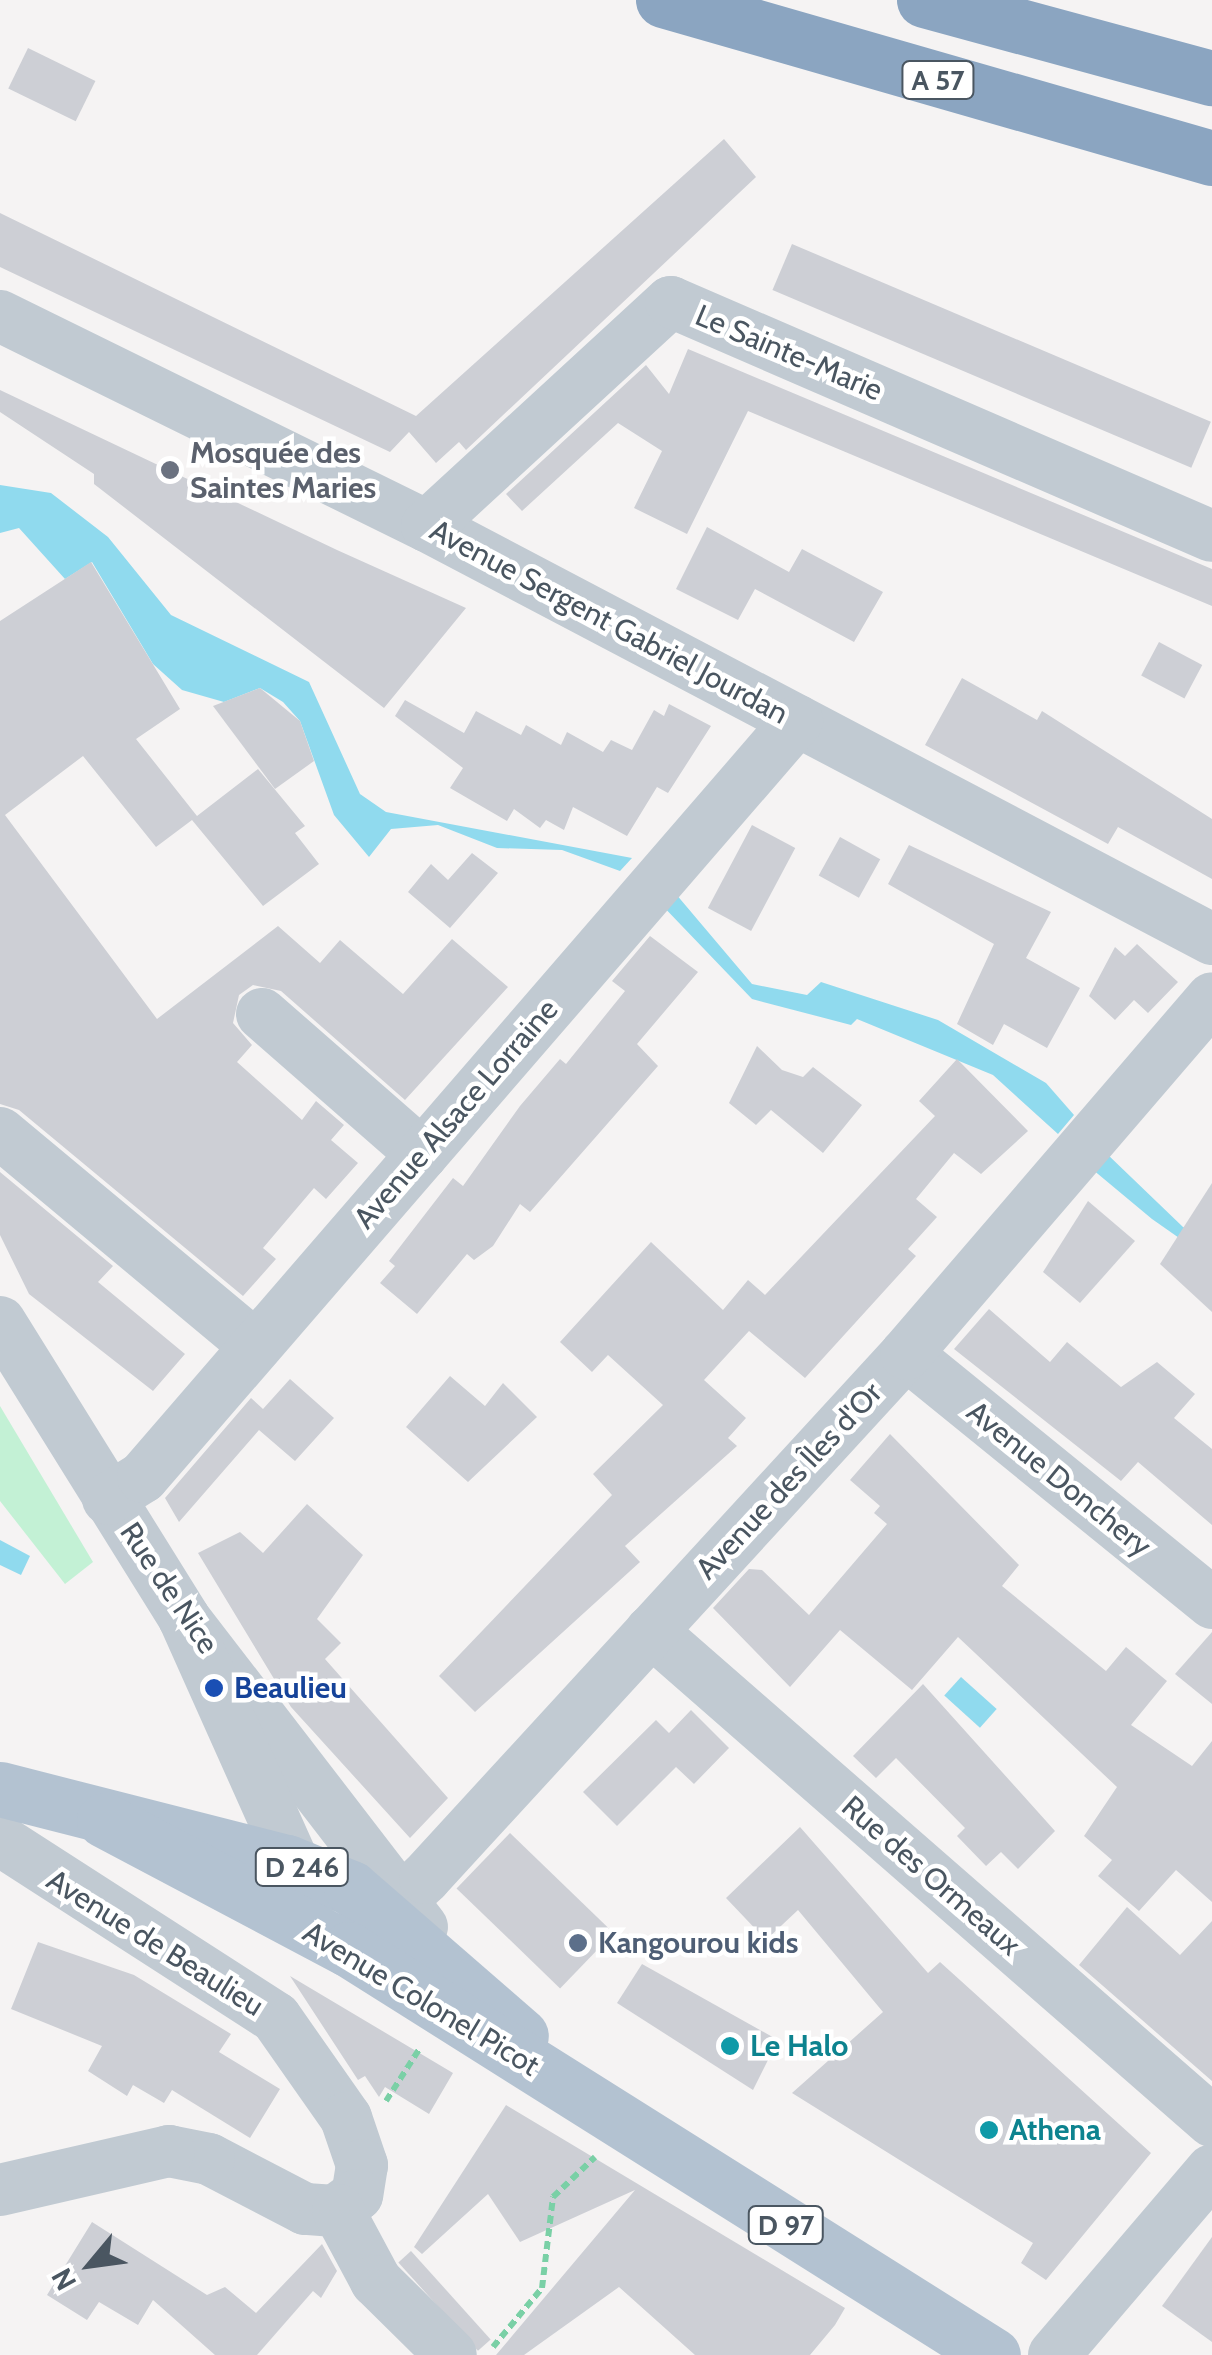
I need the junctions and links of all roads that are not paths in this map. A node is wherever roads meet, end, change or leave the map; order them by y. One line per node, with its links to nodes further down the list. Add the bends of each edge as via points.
1 (664, 0): 5 (highway, A 57)
2 (924, 0): 4 (highway, A 57)
3 (1001, 0): 4 (highway)
4 (1212, 75)
5 (1212, 158)
6 (0, 316): 7 (street, Avenue Sergent Gabriel Jourdan)
7 (426, 526): 8 (street, Le Sainte-Marie, via 671,302); 9 (street, Avenue Sergent Gabriel Jourdan)
8 (1212, 536)
9 (797, 721): 10 (street, Avenue Sergent Gabriel Jourdan); 14 (street, Avenue Alsace Lorraine)
10 (1212, 939)
11 (1212, 998): 17 (street, Avenue des Îles d'Or)
12 (262, 1014): 14 (street)
13 (0, 1133): 16 (street)
14 (422, 1154): 16 (street, Avenue Alsace Lorraine)
15 (0, 1322): 18 (street, Rue de Nice / D 97)
16 (256, 1346): 18 (street, Avenue Alsace Lorraine, via 143,1477)
17 (906, 1354): 19 (street, Avenue Donchery); 21 (street, Avenue des Îles d'Or)
18 (108, 1499): 20 (street, Rue de Nice / D 97)
19 (1212, 1603)
20 (184, 1618): 22 (street, D 97); 28 (street, Rue de Nice / D 97)
21 (651, 1631): 28 (street, Avenue des Îles d'Or); 31 (street, Rue des Ormeaux)
22 (241, 1755): 25 (street, via 235,1790); 27 (street, D 97)
23 (0, 1788): 24 (main road, Avenue Colonel Picot / D 246)
24 (104, 1820): 25 (main road, Avenue Colonel Picot / D 246); 29 (main road, Avenue Colonel Picot / D 246)
25 (190, 1835): 27 (main road, Avenue Colonel Picot / D 246)
26 (0, 1840): 34 (street, Avenue de Beaulieu, via 276,2018 358,2145 362,2180)
27 (287, 1862): 28 (main road, Avenue Colonel Picot / D 246); 29 (street, D 97)
28 (394, 1906): 29 (street, Avenue des Îles d'Or); 30 (main road, Avenue Colonel Picot / D 246)
29 (348, 1948): 30 (main road, Avenue Colonel Picot / D 97)
30 (454, 1998): 36 (main road, Avenue Colonel Picot / D 97, via 580,2094)
31 (1212, 2121)
32 (1212, 2170): 37 (street)
33 (0, 2190): 34 (street, via 169,2151 209,2158 305,2209)
34 (338, 2210): 35 (street, via 376,2280)
35 (451, 2355)
36 (992, 2355)
37 (1054, 2355)

